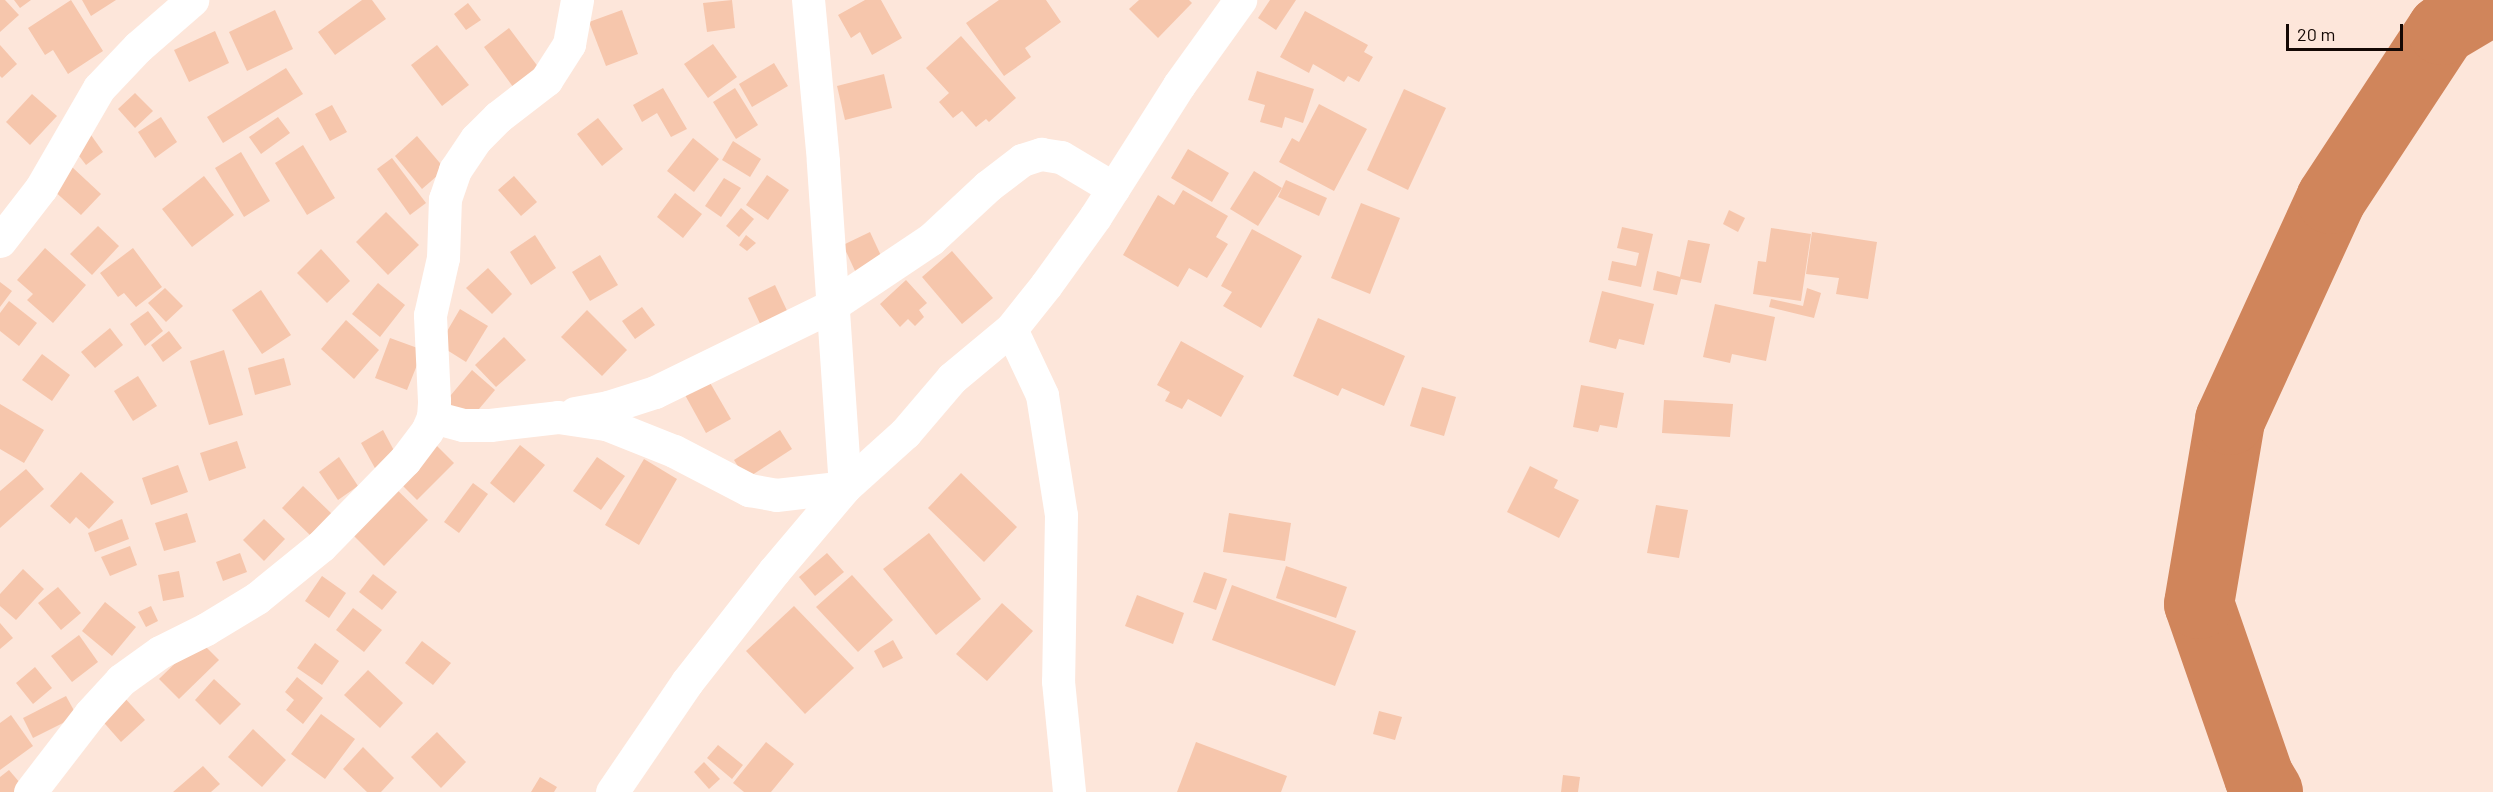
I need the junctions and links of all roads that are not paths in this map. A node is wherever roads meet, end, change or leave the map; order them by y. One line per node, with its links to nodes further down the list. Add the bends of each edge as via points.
1 (192, 0): 6 (street, via 99,88 41,188)
2 (577, 0): 9 (street, via 569,44 546,80 484,131 455,170 445,199 443,258 430,315)
3 (808, 0): 7 (street)
4 (1240, 0): 5 (street)
5 (1113, 188): 7 (street, via 1061,157 1041,154 1022,160 931,239); 8 (street, via 1069,255)
6 (0, 241)
7 (831, 306): 10 (street, via 655,392); 11 (street)
8 (1011, 329): 11 (street, via 952,378 905,433); 14 (street, via 1042,395 1061,515 1058,681)
9 (433, 417): 10 (street, via 463,425); 12 (street, via 405,460 321,546 256,598 160,652 121,680)
10 (558, 417): 11 (street, via 606,424 674,451 749,490 776,495)
11 (845, 487): 13 (street, via 687,682)
12 (30, 792)
13 (612, 792)
14 (1069, 792)

